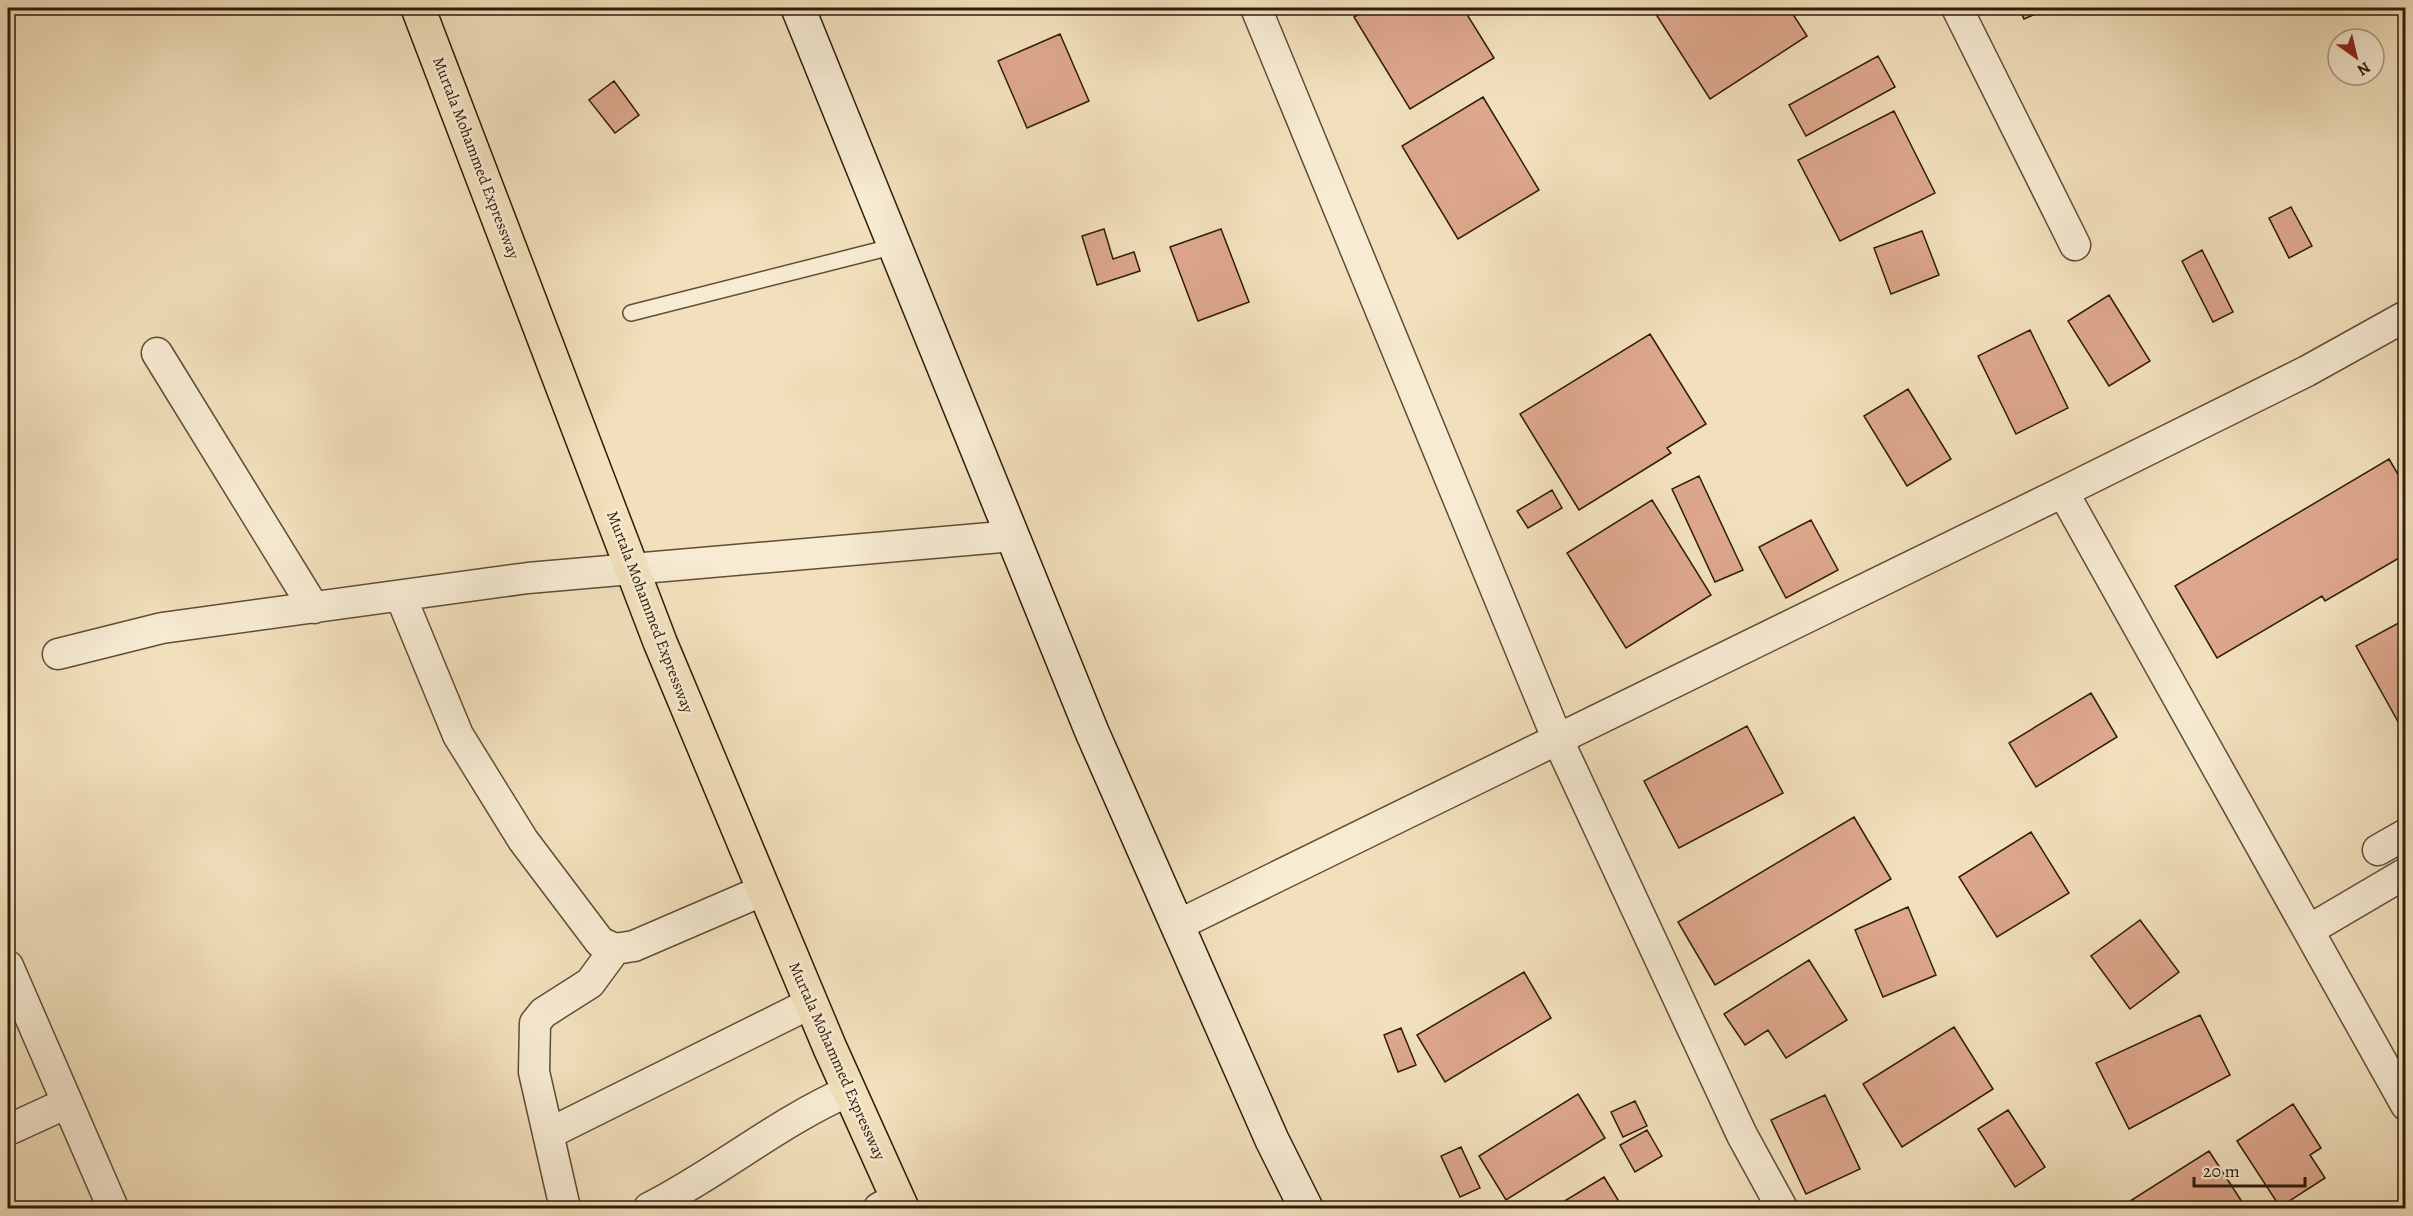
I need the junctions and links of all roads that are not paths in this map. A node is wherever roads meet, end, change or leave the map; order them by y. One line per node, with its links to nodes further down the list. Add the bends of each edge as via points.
1 (418, 8): 12 (main road, Murtala Mohammed Expressway)
2 (798, 8): 6 (main road)
3 (1256, 8): 16 (street)
4 (1958, 8): 5 (street)
5 (2075, 245)
6 (895, 246): 7 (lane); 11 (main road)
7 (631, 313)
8 (2406, 316): 10 (street, via 2307,371)
9 (157, 352): 14 (street)
10 (2063, 492): 16 (street); 22 (street)
11 (1013, 536): 12 (street); 21 (main road, via 1092,732)
12 (633, 569): 13 (street, via 528,578); 20 (main road, Murtala Mohammed Expressway)
13 (401, 597): 14 (street); 23 (street, via 458,735 523,840 600,942)
14 (314, 608): 15 (street, via 162,628)
15 (58, 654)
16 (1557, 738): 21 (street); 36 (street, via 1742,1135)
17 (2406, 834): 18 (street)
18 (2378, 850)
19 (2406, 873): 22 (street)
20 (764, 890): 23 (street, via 634,946); 25 (main road, Murtala Mohammed Expressway)
21 (1178, 925): 35 (main road)
22 (2309, 930): 28 (street)
23 (615, 949): 30 (street, via 590,983 543,1013 535,1023 534,1072)
24 (8, 966): 27 (street)
25 (811, 1003): 26 (main road, Murtala Mohammed Expressway); 30 (street)
26 (849, 1091): 31 (main road, Murtala Mohammed Expressway); 34 (street, via 812,1107)
27 (67, 1103): 29 (street); 32 (street)
28 (2406, 1105)
29 (8, 1130)
30 (548, 1134): 33 (street)
31 (893, 1205)
32 (113, 1209)
33 (565, 1209)
34 (649, 1209)
35 (1306, 1209)
36 (1782, 1209)

